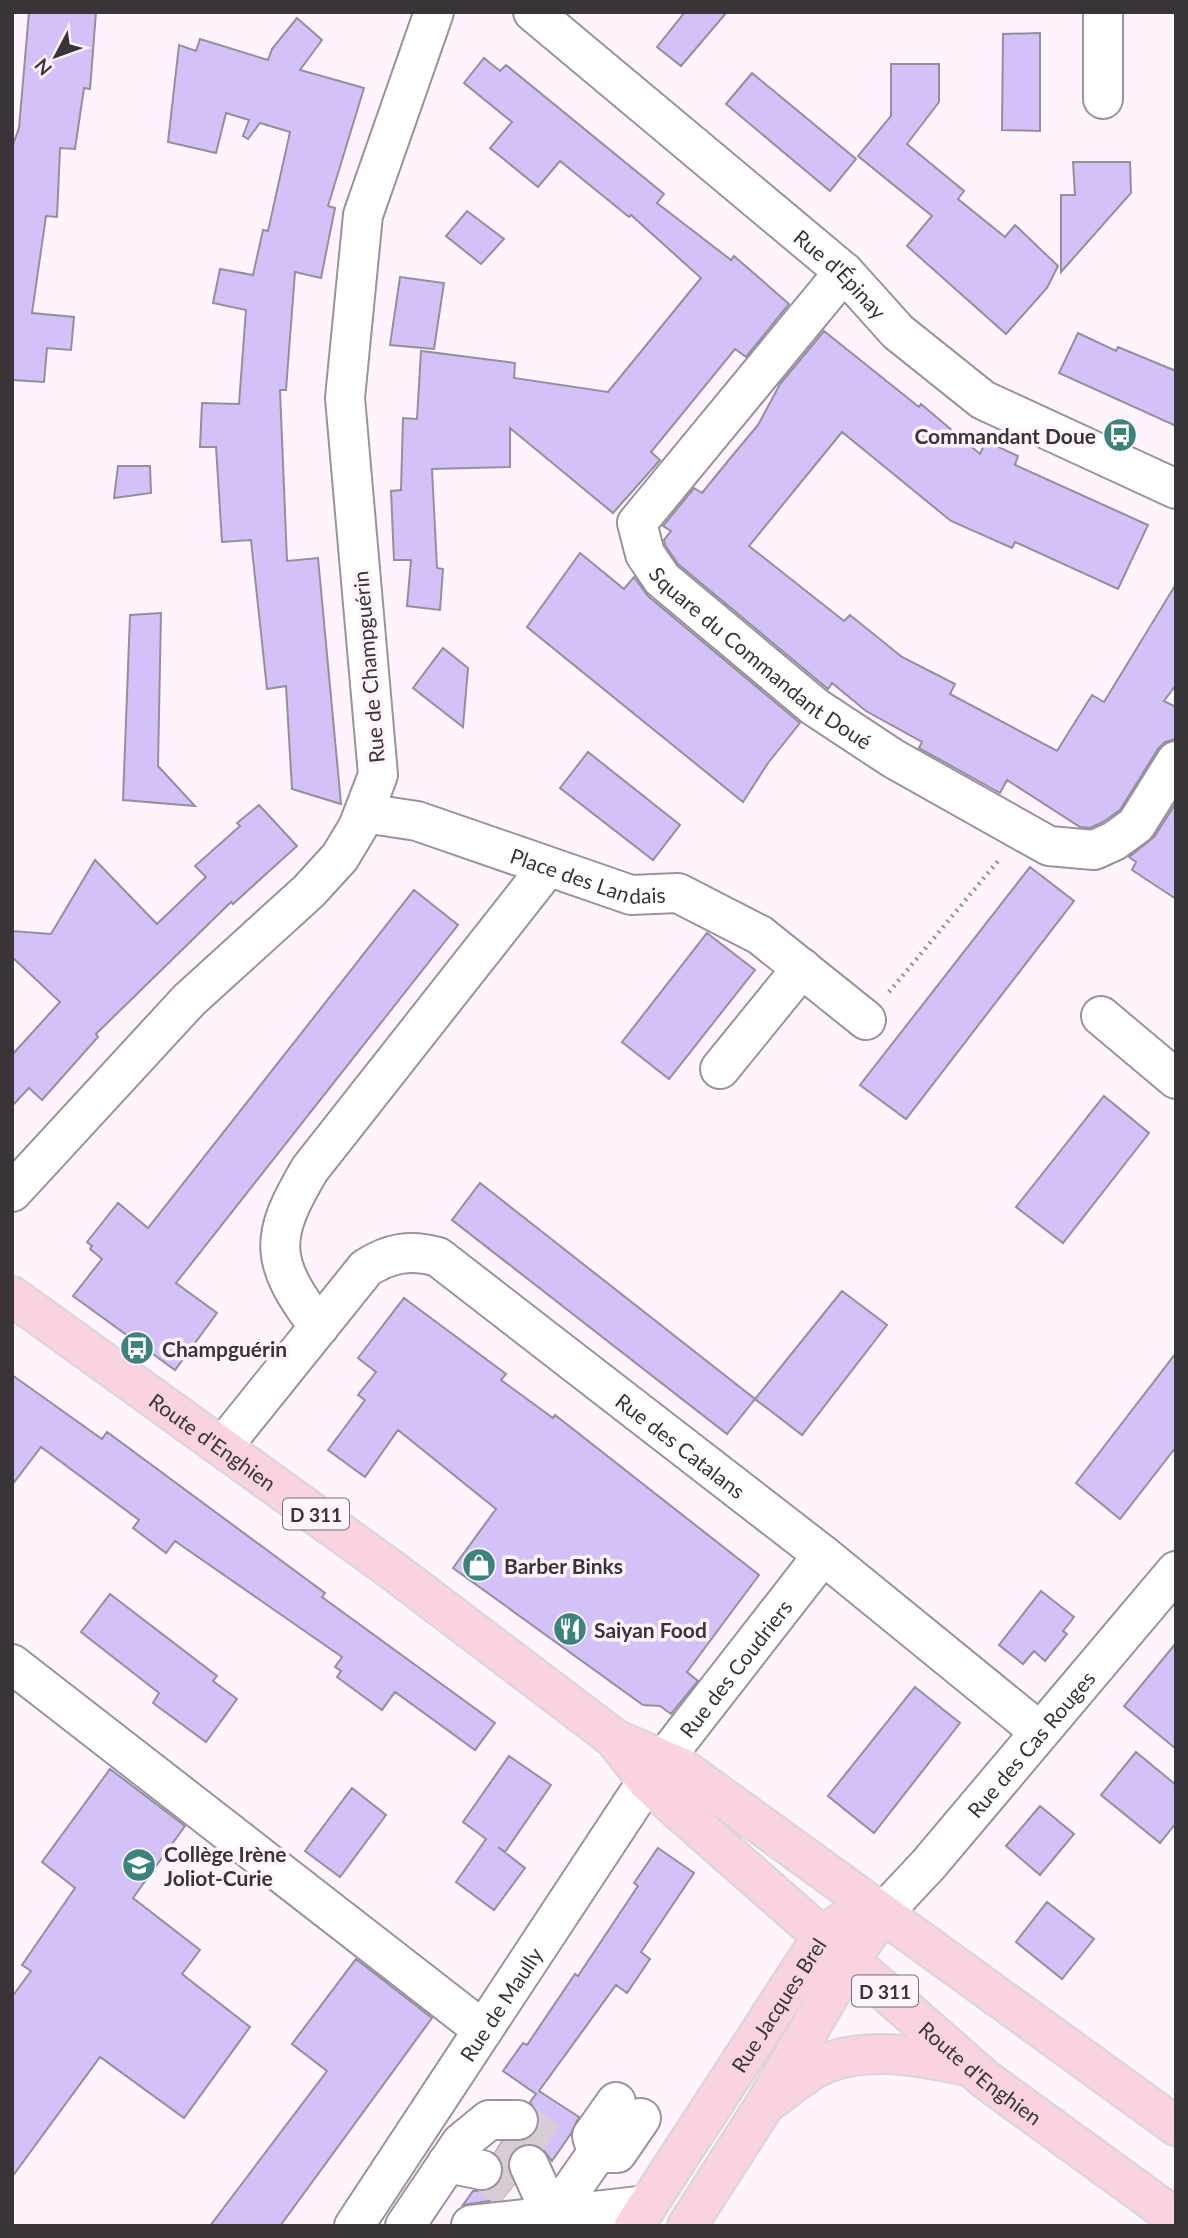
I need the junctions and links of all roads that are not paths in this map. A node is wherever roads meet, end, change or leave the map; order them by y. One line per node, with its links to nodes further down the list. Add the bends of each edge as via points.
1 (434, 12): 8 (street, Rue de Champguérin, via 363,215 345,398 378,775)
2 (533, 12): 5 (street, Rue d'Épinay)
3 (1103, 12): 4 (street)
4 (1103, 99)
5 (844, 272): 6 (street, Rue d'Épinay, via 898,332 983,400); 7 (street, Square du Commandant Doué, via 638,523 645,554 662,579 815,707 894,759 1049,846 1094,850 1114,842 1136,825)
6 (1176, 489)
7 (1176, 761)
8 (364, 813): 9 (street, Place des Landais, via 417,821); 15 (street, Rue de Champguérin, via 340,857 309,891 189,1000)
9 (547, 868): 10 (street, Place des Landais, via 631,895 678,893 761,935); 17 (street, via 310,1170 290,1203 279,1236 280,1260 291,1290)
10 (802, 968): 12 (street, Place des Landais); 13 (street)
11 (1101, 1016): 14 (street)
12 (866, 1020)
13 (720, 1069)
14 (1176, 1079)
15 (12, 1192)
16 (12, 1296): 18 (main road, Route d'Enghien / D 311)
17 (319, 1326): 18 (street, Rue des Catalans); 19 (street, Rue des Catalans, via 366,1268 386,1255 416,1251 438,1257)
18 (223, 1446): 23 (main road, Route d'Enghien / D 311)
19 (823, 1555): 22 (street, Rue des Catalans); 23 (street, Rue des Coudriers)
20 (1176, 1571): 22 (street, Rue des Cas Rouges)
21 (12, 1664): 26 (street)
22 (1039, 1731): 24 (street, Rue des Cas Rouges)
23 (655, 1770): 24 (main road, Route d'Enghien / D 311, via 682,1768); 25 (main road, Route d'Enghien / D 311); 26 (street, Rue de Maully)
24 (882, 1914): 25 (main road, Rue Jacques Brel); 30 (main road, Route d'Enghien / D 311)
25 (836, 1947): 27 (main road, Route d'Enghien / D 311); 28 (main road, Rue Jacques Brel); 32 (main road, Rue Jacques Brel)
26 (483, 2030): 36 (street, Rue de Maully)
27 (970, 2067): 28 (main road, via 923,2057 860,2056 814,2069); 33 (main road, Route d'Enghien / D 311)
28 (764, 2106): 38 (main road, Rue Jacques Brel)
29 (629, 2110): 31 (street, via 617,2153)
30 (1176, 2126)
31 (518, 2157): 34 (street); 34 (street); 37 (street)
32 (641, 2216): 34 (street)
33 (1176, 2218)
34 (549, 2221): 35 (street)
35 (471, 2225)
36 (354, 2226)
37 (405, 2226)
38 (687, 2226)

